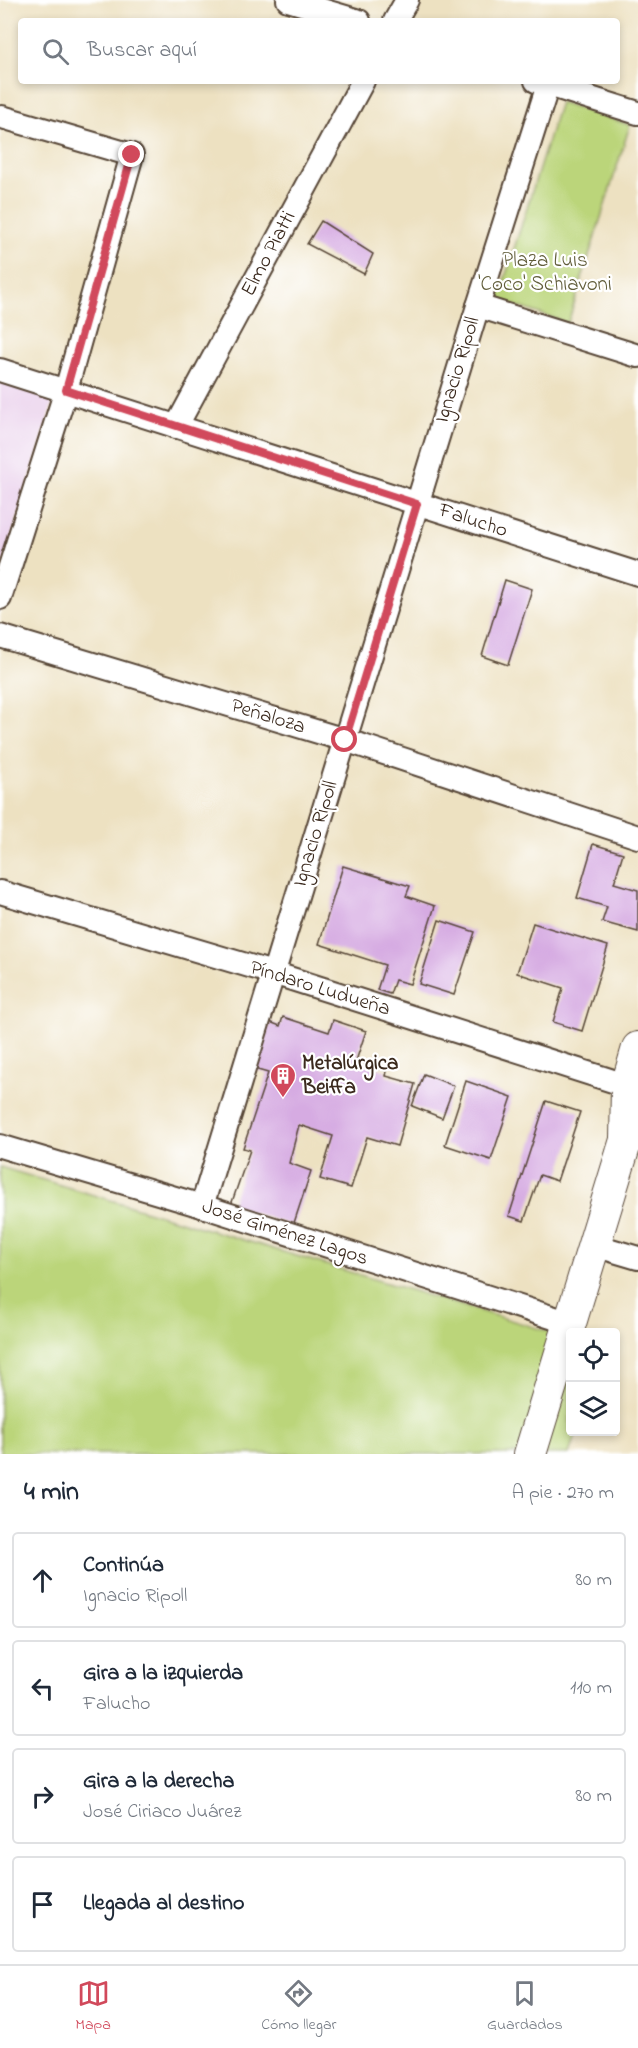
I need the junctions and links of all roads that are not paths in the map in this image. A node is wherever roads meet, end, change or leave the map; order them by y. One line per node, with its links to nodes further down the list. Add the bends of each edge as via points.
1 (288, 0): 3 (street)
2 (407, 0): 4 (street)
3 (348, 18)
4 (397, 18)
5 (361, 84): 14 (street, Elmo Piatti)
6 (542, 84): 10 (street, Ignacio Ripoll)
7 (545, 84): 8 (street)
8 (638, 113)
9 (2, 117): 13 (street, via 132,155)
10 (478, 306): 11 (street); 15 (street, Ignacio Ripoll)
11 (638, 356)
12 (0, 370): 13 (street, Falucho)
13 (66, 390): 14 (street, Falucho); 17 (street)
14 (176, 427): 15 (street, Falucho)
15 (417, 504): 16 (street, Falucho); 19 (street, Ignacio Ripoll)
16 (638, 574)
17 (0, 598)
18 (0, 636): 19 (street, Peñaloza)
19 (345, 740): 20 (street, Peñaloza); 22 (street, Ignacio Ripoll)
20 (638, 837)
21 (0, 892): 22 (street, Píndaro Ludueña)
22 (273, 973): 24 (street, Píndaro Ludueña); 27 (street, Ignacio Ripoll)
23 (638, 1048): 24 (main road)
24 (632, 1088): 25 (main road)
25 (632, 1129): 28 (main road)
26 (0, 1146): 27 (street, José Giménez Lagos)
27 (202, 1206): 30 (street, José Giménez Lagos)
28 (594, 1245): 29 (street); 30 (main road)
29 (638, 1258)
30 (570, 1323): 31 (main road)
31 (530, 1454)

